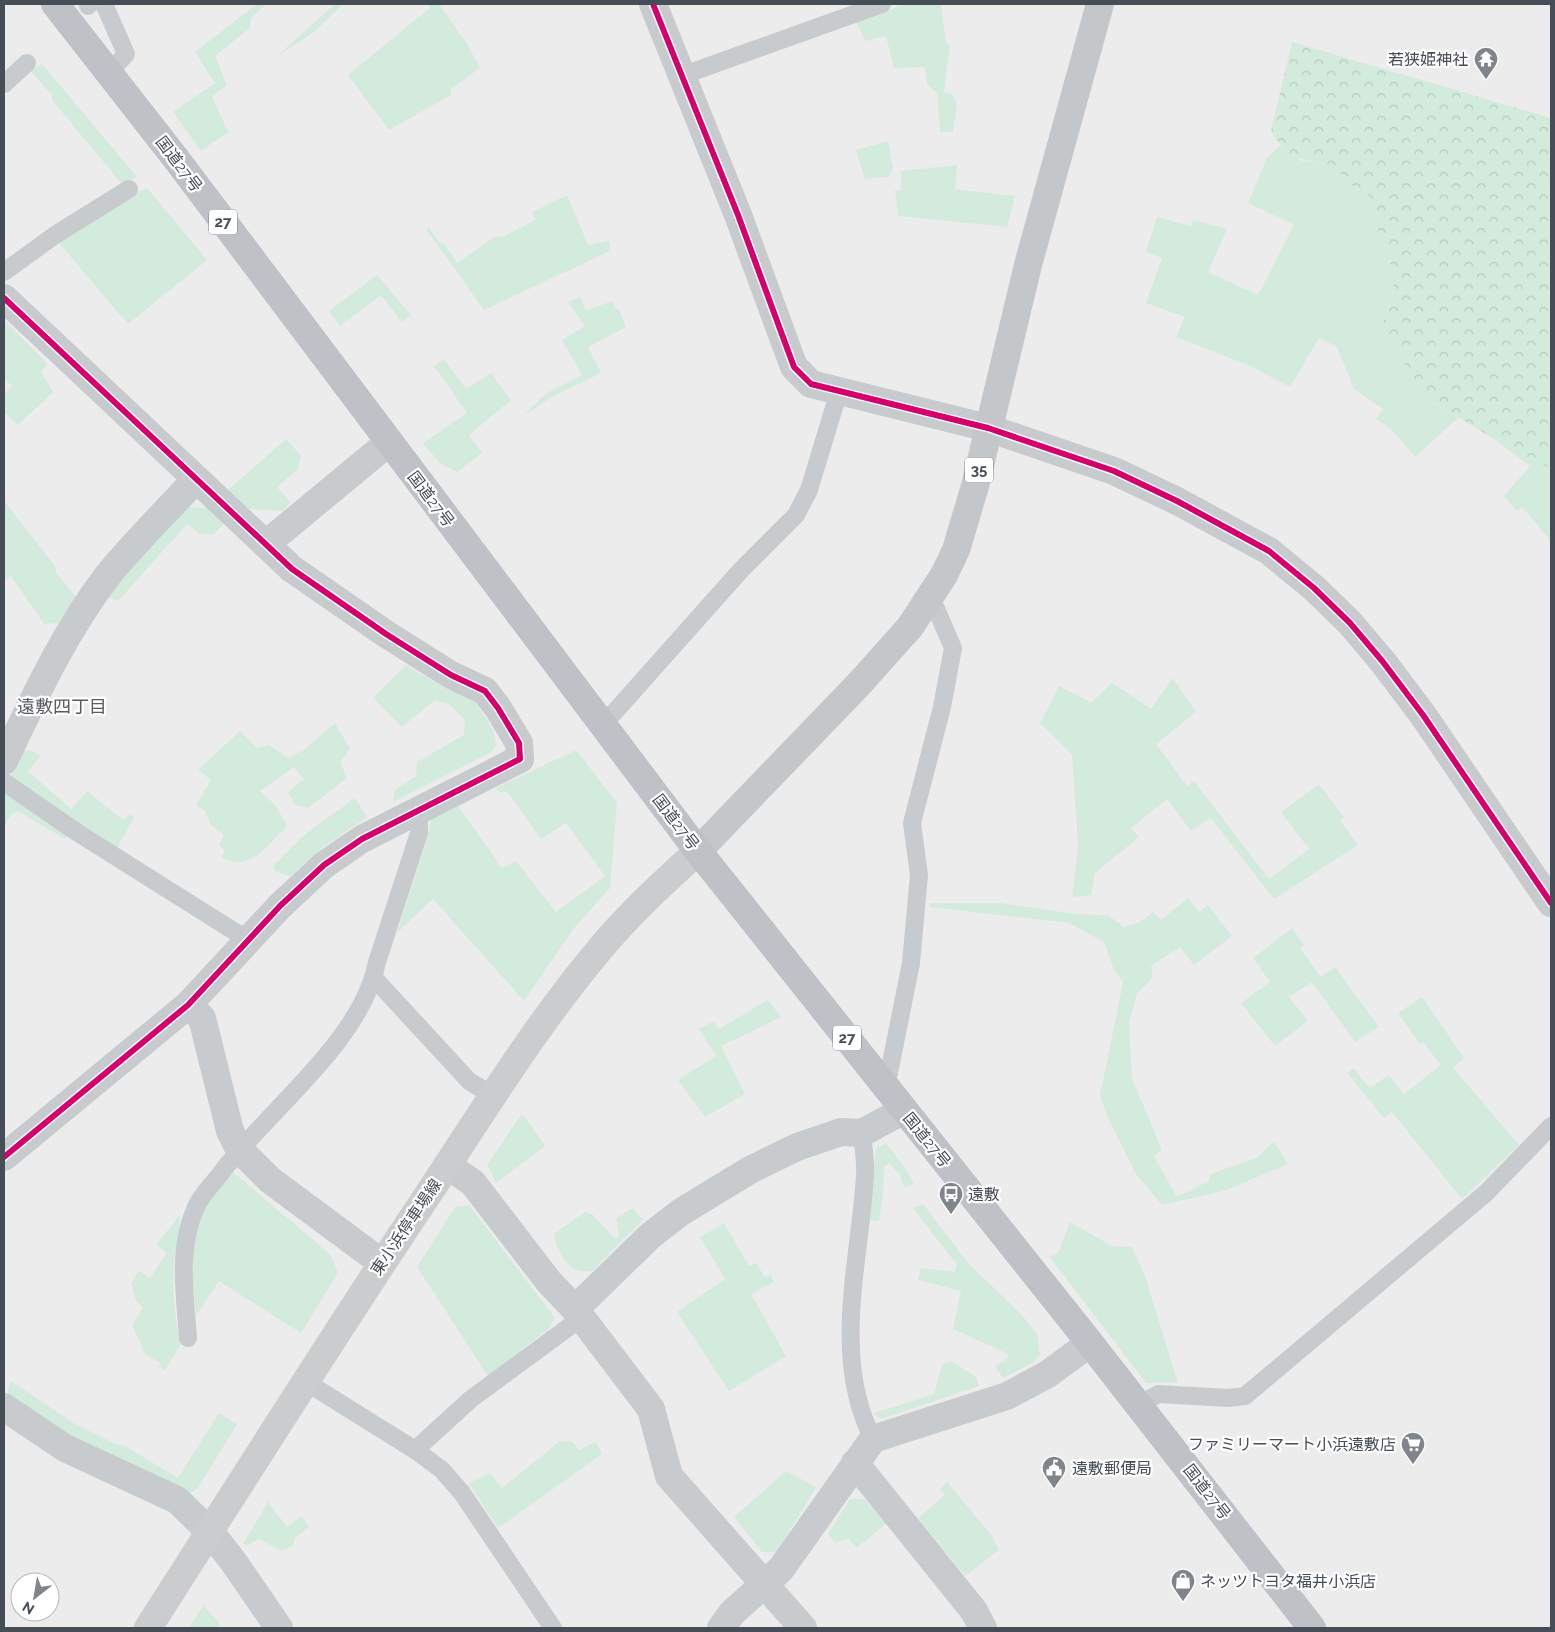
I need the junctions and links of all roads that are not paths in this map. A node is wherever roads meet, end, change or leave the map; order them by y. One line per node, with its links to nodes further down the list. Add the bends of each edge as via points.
1 (55, 4): 7 (highway, 国道27号 / 27)
2 (94, 4): 7 (lane, via 126,54)
3 (653, 4): 8 (street)
4 (882, 4): 8 (lane)
5 (1100, 4): 14 (main road, 35, via 1033,246)
6 (27, 63): 9 (lane)
7 (109, 73): 15 (highway, 国道27号 / 27)
8 (681, 76): 13 (street, via 738,215 794,367 811,384)
9 (4, 84)
10 (129, 189): 11 (lane, via 55,235)
11 (4, 272)
12 (4, 298): 16 (street)
13 (839, 391): 14 (street); 19 (lane, via 809,490 796,515 741,570)
14 (988, 428): 18 (main road, 35, via 956,550); 24 (street, via 1114,471 1177,501 1269,552 1314,588 1350,623 1417,708)
15 (388, 443): 17 (street); 19 (highway, 国道27号 / 27)
16 (195, 480): 17 (street); 20 (street, via 108,575 86,607)
17 (266, 544): 22 (street, via 292,570 336,601 451,675 485,691 520,743 520,759)
18 (931, 597): 23 (main road, 35, via 910,627 860,684); 28 (lane, via 952,648 942,707 912,823 918,875 911,962)
19 (603, 724): 23 (highway, 国道27号 / 27)
20 (4, 761)
21 (4, 782): 25 (lane, via 78,834)
22 (419, 809): 25 (street, via 362,839 324,865); 26 (lane, via 419,833)
23 (698, 851): 28 (highway, 国道27号 / 27); 29 (main road, 東小浜停車場線, via 601,948 565,992)
24 (1551, 903)
25 (248, 940): 27 (street)
26 (374, 978): 29 (lane, via 469,1081); 33 (lane, via 349,1027)
27 (188, 1005): 33 (street, via 202,1018 230,1131); 34 (street)
28 (886, 1088): 30 (highway, 国道27号 / 27)
29 (492, 1095): 35 (main road, 東小浜停車場線)
30 (904, 1110): 32 (street); 39 (highway, 国道27号 / 27)
31 (1551, 1126): 41 (lane, via 1486,1193 1245,1396 1158,1394)
32 (862, 1133): 37 (street, via 841,1132 797,1146 681,1212 650,1236); 43 (lane, via 866,1173 854,1279 850,1352 863,1418)
33 (240, 1149): 36 (street, via 270,1180); 38 (lane, via 196,1206 188,1234 183,1262)
34 (4, 1157)
35 (447, 1165): 36 (main road, 東小浜停車場線); 37 (street, via 473,1183 549,1282)
36 (382, 1262): 40 (main road, 東小浜停車場線)
37 (578, 1314): 44 (lane, via 471,1399); 47 (street, via 651,1409 669,1476)
38 (188, 1338)
39 (1090, 1343): 41 (highway, 国道27号 / 27); 43 (street, via 1048,1374 1006,1396)
40 (306, 1382): 44 (lane); 46 (main road, 東小浜停車場線)
41 (1139, 1405): 54 (highway, 国道27号 / 27)
42 (4, 1407): 46 (street, via 64,1448 177,1500)
43 (874, 1439): 45 (street)
44 (415, 1450): 50 (lane, via 442,1470 462,1493)
45 (854, 1463): 47 (street, via 780,1569); 53 (street, via 974,1611)
46 (210, 1532): 48 (main road, 東小浜停車場線); 49 (street)
47 (764, 1584): 51 (street, via 732,1613); 52 (street)
48 (148, 1628)
49 (279, 1628)
50 (553, 1628)
51 (721, 1628)
52 (803, 1628)
53 (983, 1628)
54 (1312, 1628)

